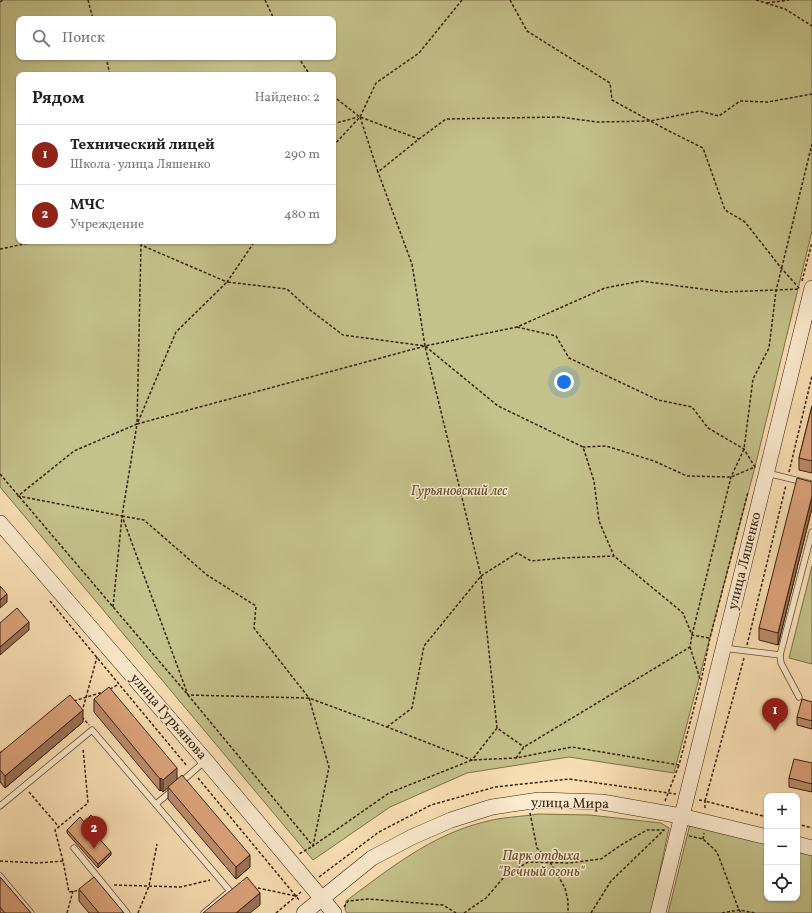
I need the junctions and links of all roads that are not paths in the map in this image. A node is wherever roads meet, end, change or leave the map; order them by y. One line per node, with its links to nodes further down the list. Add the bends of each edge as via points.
1 (806, 289): 2 (main road, улица Ляшенко)
2 (810, 305): 3 (main road, улица Ляшенко)
3 (758, 471): 4 (lane); 7 (main road, улица Ляшенко)
4 (812, 484)
5 (1, 525): 10 (main road, улица Гурьянова)
6 (812, 532): 8 (lane)
7 (723, 648): 8 (lane); 13 (main road, улица Ляшенко)
8 (780, 655): 9 (lane, via 781,663)
9 (799, 698)
10 (206, 761): 11 (lane); 19 (main road, улица Гурьянова)
11 (156, 804): 12 (lane, via 92,730); 23 (lane, via 230,891)
12 (0, 806)
13 (681, 816): 14 (main road, улица Мира); 19 (main road, улица Мира, via 602,802 540,800 492,807 451,820 372,858); 25 (main road, улица Ляшенко)
14 (764, 836)
15 (800, 845): 17 (main road)
16 (74, 848): 22 (lane)
17 (812, 848)
18 (0, 876): 21 (lane)
19 (322, 898): 20 (main road, улица Гурьянова); 24 (main road, улица Мира)
20 (338, 912)
21 (31, 913)
22 (128, 913)
23 (204, 913)
24 (304, 913)
25 (658, 913)

